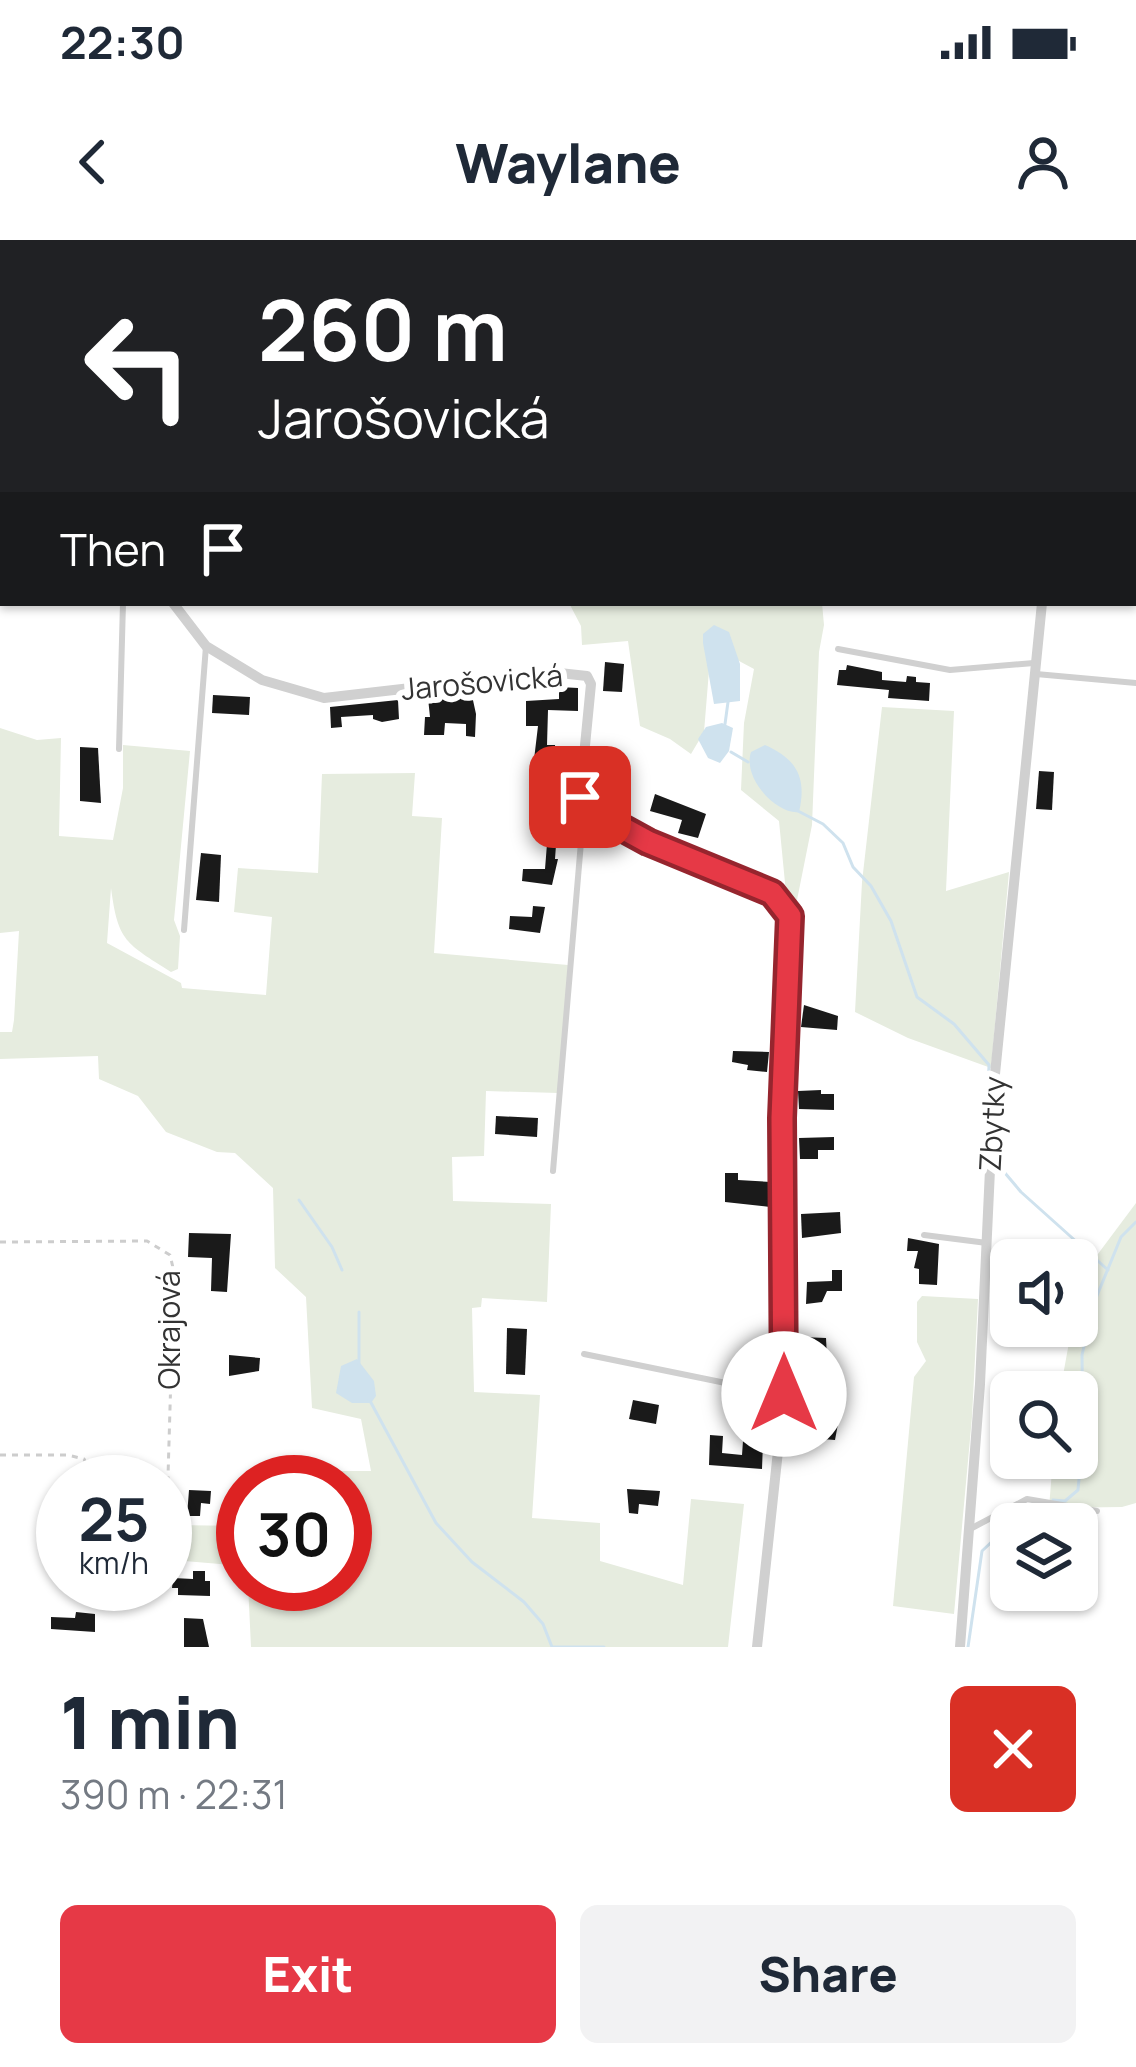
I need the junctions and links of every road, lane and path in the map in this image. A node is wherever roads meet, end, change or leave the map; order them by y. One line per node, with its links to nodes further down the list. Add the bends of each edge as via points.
1 (123, 606): 8 (lane)
2 (175, 606): 4 (street, Jarošovická)
3 (1042, 606): 6 (street, Zbytky)
4 (206, 646): 9 (street, Jarošovická, via 262,680 324,698 550,672 587,676); 10 (lane)
5 (838, 650): 6 (lane, via 950,670)
6 (1033, 669): 7 (lane); 14 (street, Zbytky)
7 (1136, 683)
8 (119, 749)
9 (584, 807): 11 (lane); 16 (street, via 772,893 790,916)
10 (184, 931)
11 (553, 1171)
12 (924, 1235): 14 (lane)
13 (0, 1242): 19 (path, Okrajová, via 147,1240 170,1255)
14 (987, 1243): 23 (street, Zbytky)
15 (584, 1354): 16 (lane)
16 (784, 1394): 24 (street)
17 (0, 1455): 18 (path)
18 (36, 1455)
19 (168, 1455)
20 (1019, 1503): 21 (lane)
21 (1050, 1503)
22 (990, 1518): 23 (lane)
23 (969, 1529): 25 (street, Zbytky)
24 (757, 1647)
25 (959, 1647)

